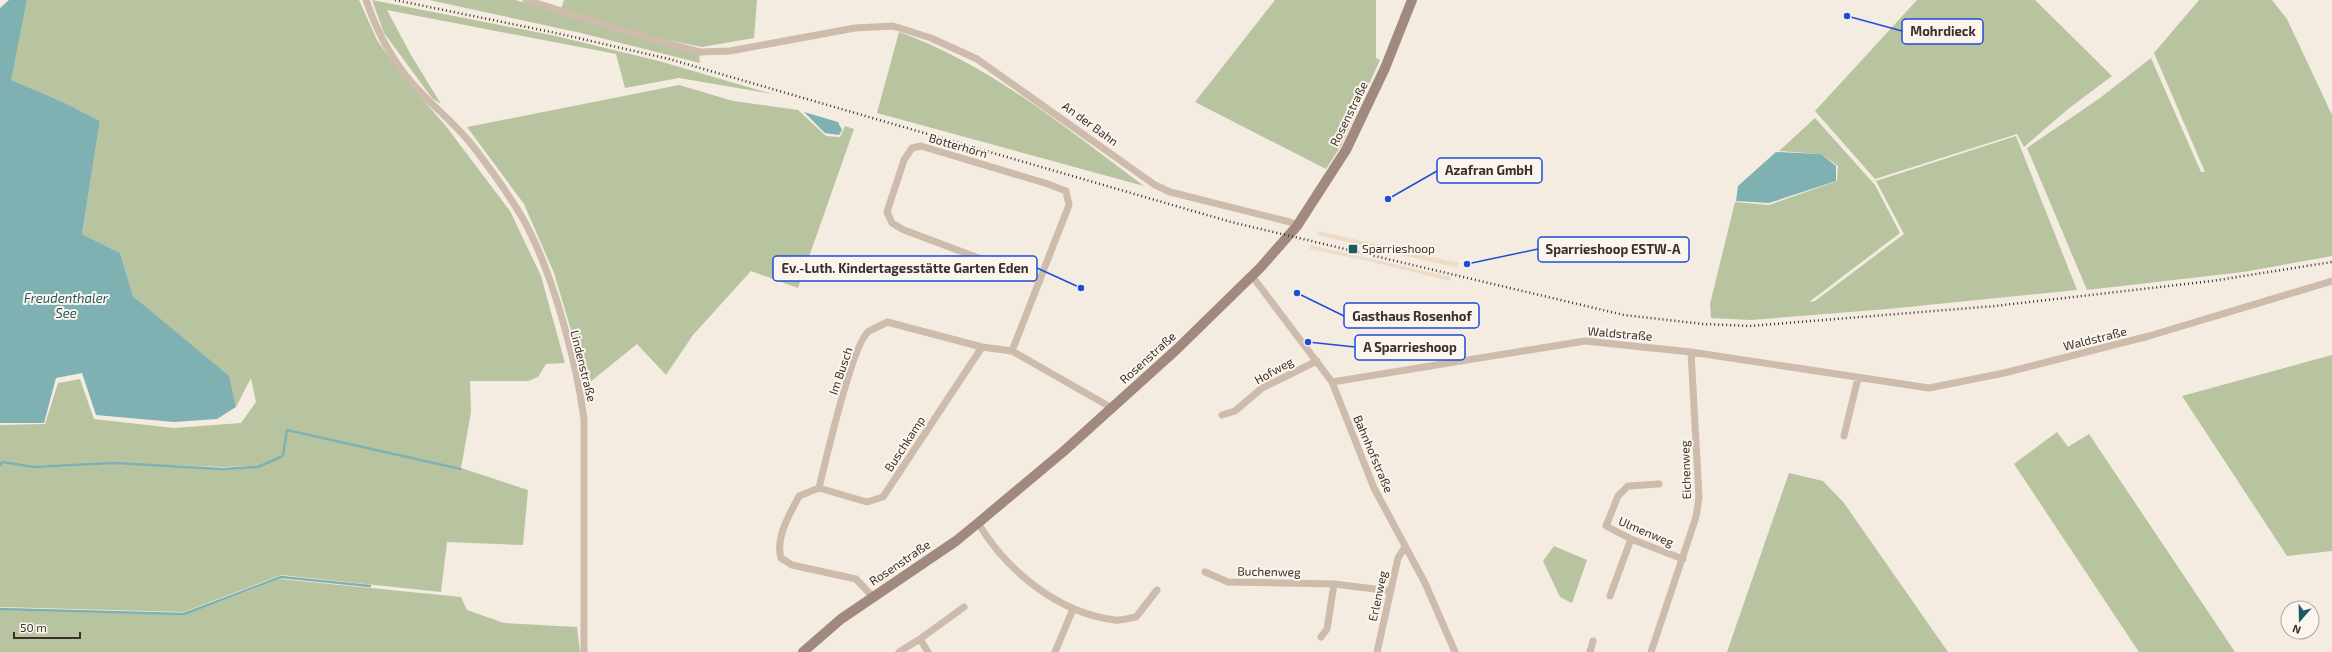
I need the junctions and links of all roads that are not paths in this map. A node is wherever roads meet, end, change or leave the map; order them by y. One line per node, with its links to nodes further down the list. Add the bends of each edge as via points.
1 (366, 0): 34 (street, Lindenstraße, via 379,35 407,77 471,144 522,218 552,288 580,392 585,439 582,635)
2 (526, 0): 4 (street, An der Bahn, via 700,52 730,51 855,28 893,26 925,36 977,59 1154,185 1170,192 1290,222)
3 (1412, 0): 4 (main road, Rosenstraße, via 1385,68 1346,150)
4 (1297, 226): 5 (main road, Rosenstraße)
5 (1252, 276): 11 (street, Bahnhofstraße); 14 (main road, Rosenstraße)
6 (1040, 281): 6 (street, Botterhörn, via 1070,205 1066,191 921,146 912,148 904,160 887,212 892,223 904,230); 9 (street, Botterhörn)
7 (2332, 281): 12 (street, Waldstraße, via 2149,336 1976,379 1929,388)
8 (982, 347): 9 (street, Im Busch); 18 (street, Buschkamp, via 883,497 867,502); 18 (street, Im Busch, via 887,322 867,333 857,355 830,437)
9 (1012, 351): 14 (street, Im Busch)
10 (1691, 352): 12 (street, Waldstraße); 13 (street, Waldstraße, via 1584,341); 22 (street, Eichenweg, via 1699,497 1696,517)
11 (1317, 361): 13 (street, Bahnhofstraße); 15 (street, Hofweg, via 1262,388 1235,411)
12 (1858, 378): 16 (street)
13 (1332, 382): 21 (street, Bahnhofstraße, via 1374,488)
14 (1112, 408): 19 (main road, Rosenstraße)
15 (1222, 415)
16 (1844, 436)
17 (1659, 484): 20 (street, Ulmenweg, via 1628,486 1618,496 1606,526)
18 (819, 488): 28 (street, via 799,496 784,526 781,558 792,565 856,579)
19 (978, 523): 28 (main road, Rosenstraße, via 956,541); 30 (street, via 988,539 1024,579)
20 (1631, 539): 22 (street, Ulmenweg); 27 (street)
21 (1405, 547): 26 (street, Erlenweg, via 1398,558); 40 (street, Bahnhofstraße, via 1425,583)
22 (1683, 559): 42 (street, Eichenweg)
23 (1205, 572): 24 (street, Buchenweg, via 1228,582)
24 (1334, 584): 26 (street, Buchenweg); 31 (street, via 1327,629)
25 (1157, 590): 30 (street, via 1136,617 1116,620)
26 (1391, 591): 39 (street, Erlenweg)
27 (1610, 596)
28 (873, 597): 35 (main road, Rosenstraße, via 841,619)
29 (964, 607): 32 (street)
30 (1073, 609): 38 (street)
31 (1321, 637)
32 (920, 639): 36 (street); 37 (street)
33 (1593, 641): 41 (street)
34 (584, 652)
35 (803, 652)
36 (898, 652)
37 (928, 652)
38 (1056, 652)
39 (1377, 652)
40 (1455, 652)
41 (1590, 652)
42 (1651, 652)

